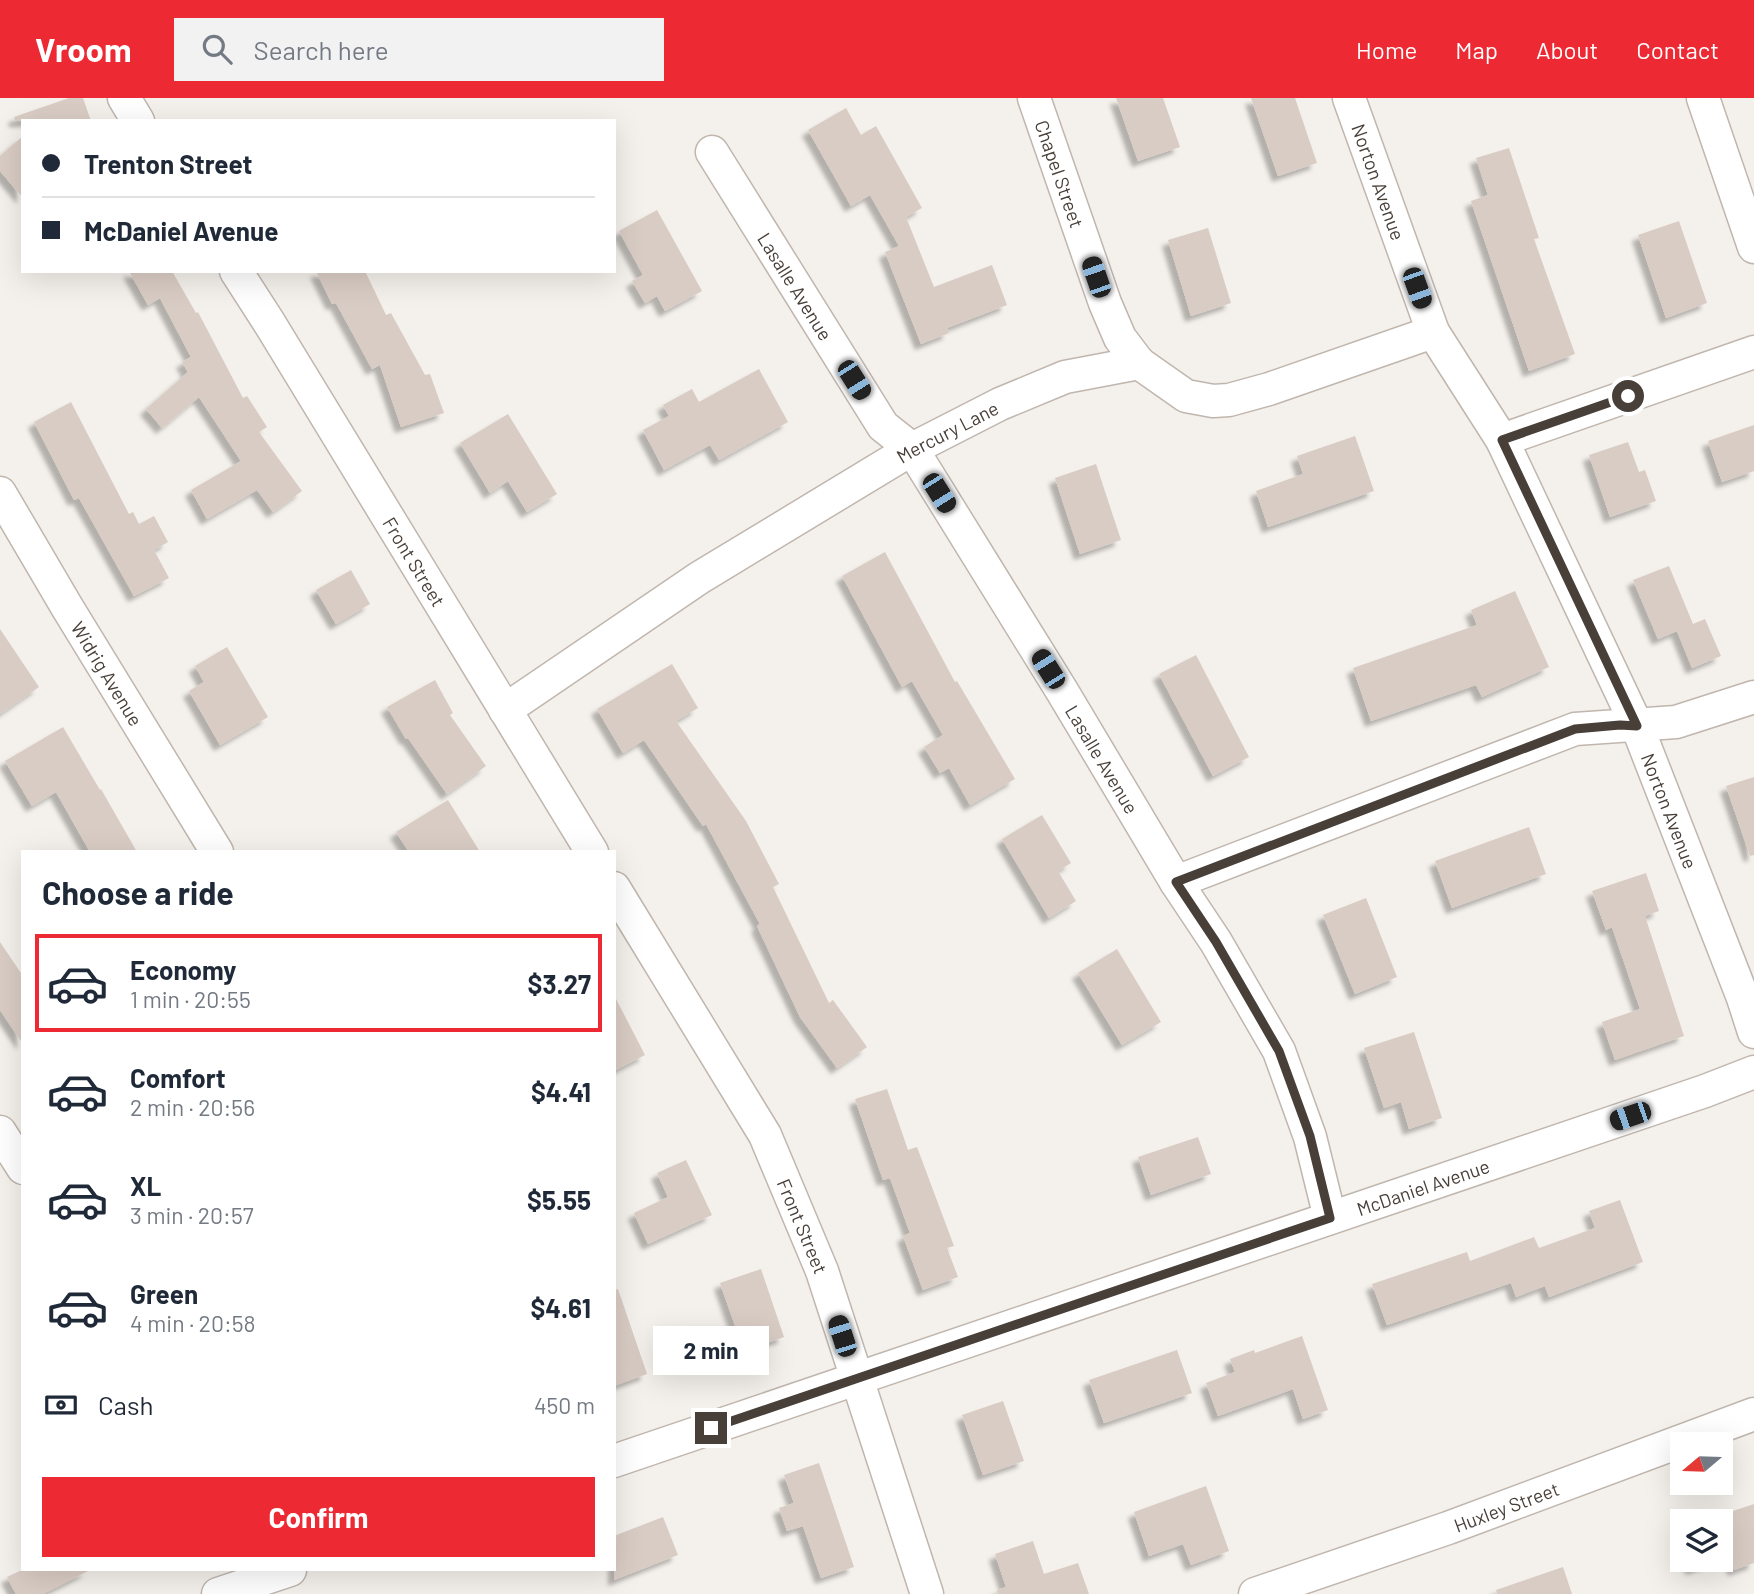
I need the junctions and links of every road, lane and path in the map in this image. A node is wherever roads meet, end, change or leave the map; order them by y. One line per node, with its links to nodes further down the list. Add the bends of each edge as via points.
1 (124, 98): 5 (street)
2 (1034, 98): 11 (street, Chapel Street, via 1105,303 1119,338)
3 (1349, 98): 9 (street, Norton Avenue)
4 (1703, 98): 7 (street)
5 (137, 119)
6 (712, 152): 13 (street, Lasalle Avenue, via 883,426)
7 (1754, 247)
8 (237, 273): 16 (street, Front Street)
9 (1433, 332): 11 (street, via 1230,400 1186,396); 12 (street, Norton Avenue)
10 (1754, 352): 12 (street)
11 (1139, 363): 13 (street, Mercury Lane, via 1065,377)
12 (1502, 440): 17 (street, Norton Avenue)
13 (912, 449): 16 (street, Mercury Lane, via 699,578); 20 (street, Lasalle Avenue)
14 (0, 494): 18 (street, Widrig Avenue)
15 (1754, 697): 17 (street, via 1676,722)
16 (505, 710): 19 (street, Front Street)
17 (1637, 726): 20 (street, via 1575,729); 22 (street, Norton Avenue)
18 (216, 850)
19 (591, 850)
20 (1176, 882): 26 (street, Lasalle Avenue, via 1279,1051 1310,1136)
21 (616, 891): 27 (street, Front Street, via 765,1135 822,1271)
22 (1754, 1032)
23 (1754, 1072): 26 (street, McDaniel Avenue)
24 (0, 1132): 25 (street)
25 (21, 1165)
26 (1330, 1218): 27 (street, McDaniel Avenue)
27 (856, 1380): 29 (street, McDaniel Avenue); 33 (street, Front Street)
28 (1754, 1414): 34 (street, Huxley Street)
29 (616, 1460)
30 (287, 1571): 31 (street)
31 (250, 1582): 32 (street)
32 (218, 1594)
33 (928, 1594)
34 (1255, 1594)

